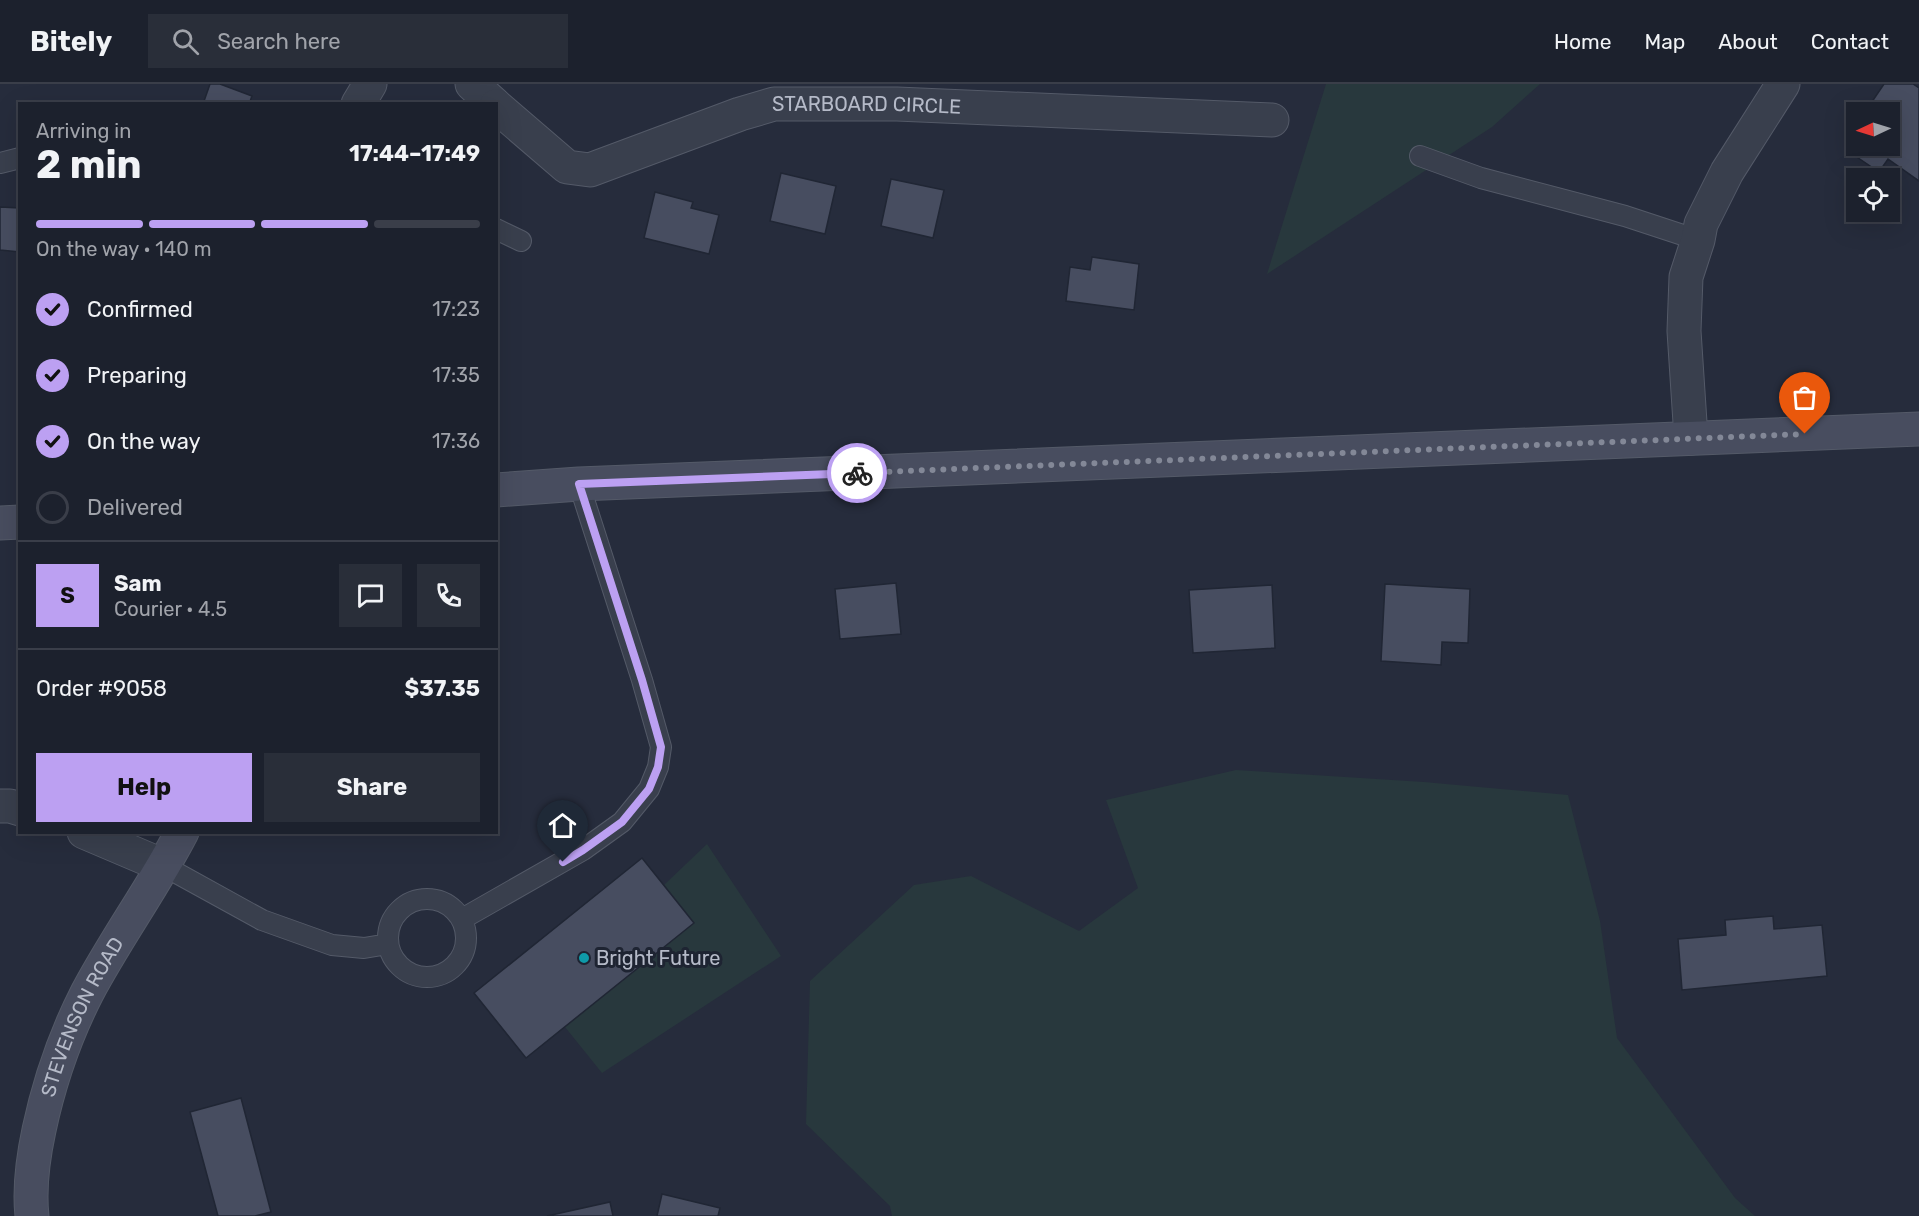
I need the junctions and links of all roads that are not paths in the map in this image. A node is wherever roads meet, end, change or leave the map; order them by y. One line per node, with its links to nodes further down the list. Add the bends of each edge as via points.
1 (370, 84): 4 (street)
2 (472, 84): 5 (street, STARBOARD CIRCLE)
3 (1783, 84): 12 (street, via 1727,172 1701,224)
4 (359, 102)
5 (492, 102)
6 (498, 108): 7 (street, STARBOARD CIRCLE, via 567,167 590,170 774,104 897,104)
7 (1272, 120)
8 (1420, 156): 12 (lane, via 1481,178 1625,216)
9 (18, 158): 10 (lane)
10 (0, 162)
11 (498, 230): 13 (lane)
12 (1698, 240): 15 (street, via 1686,277 1684,331)
13 (521, 241)
14 (1919, 429): 15 (main road)
15 (1691, 438): 16 (main road)
16 (579, 484): 17 (main road); 25 (lane, via 661,747 658,767 649,789 622,822 583,850)
17 (498, 490)
18 (18, 522): 19 (main road)
19 (0, 524)
20 (0, 806): 21 (street)
21 (18, 808)
22 (89, 834): 24 (street)
23 (181, 834): 24 (main road, STEVENSON ROAD)
24 (164, 866): 26 (lane, via 262,920 333,945 364,948); 27 (main road, STEVENSON ROAD, via 88,993 64,1045 45,1099 33,1159)
25 (462, 919): 26 (lane, via 445,902 420,898 399,910 392,920); 26 (lane, via 466,932 461,959 440,975 426,978 401,968)
26 (388, 944)
27 (32, 1216)

